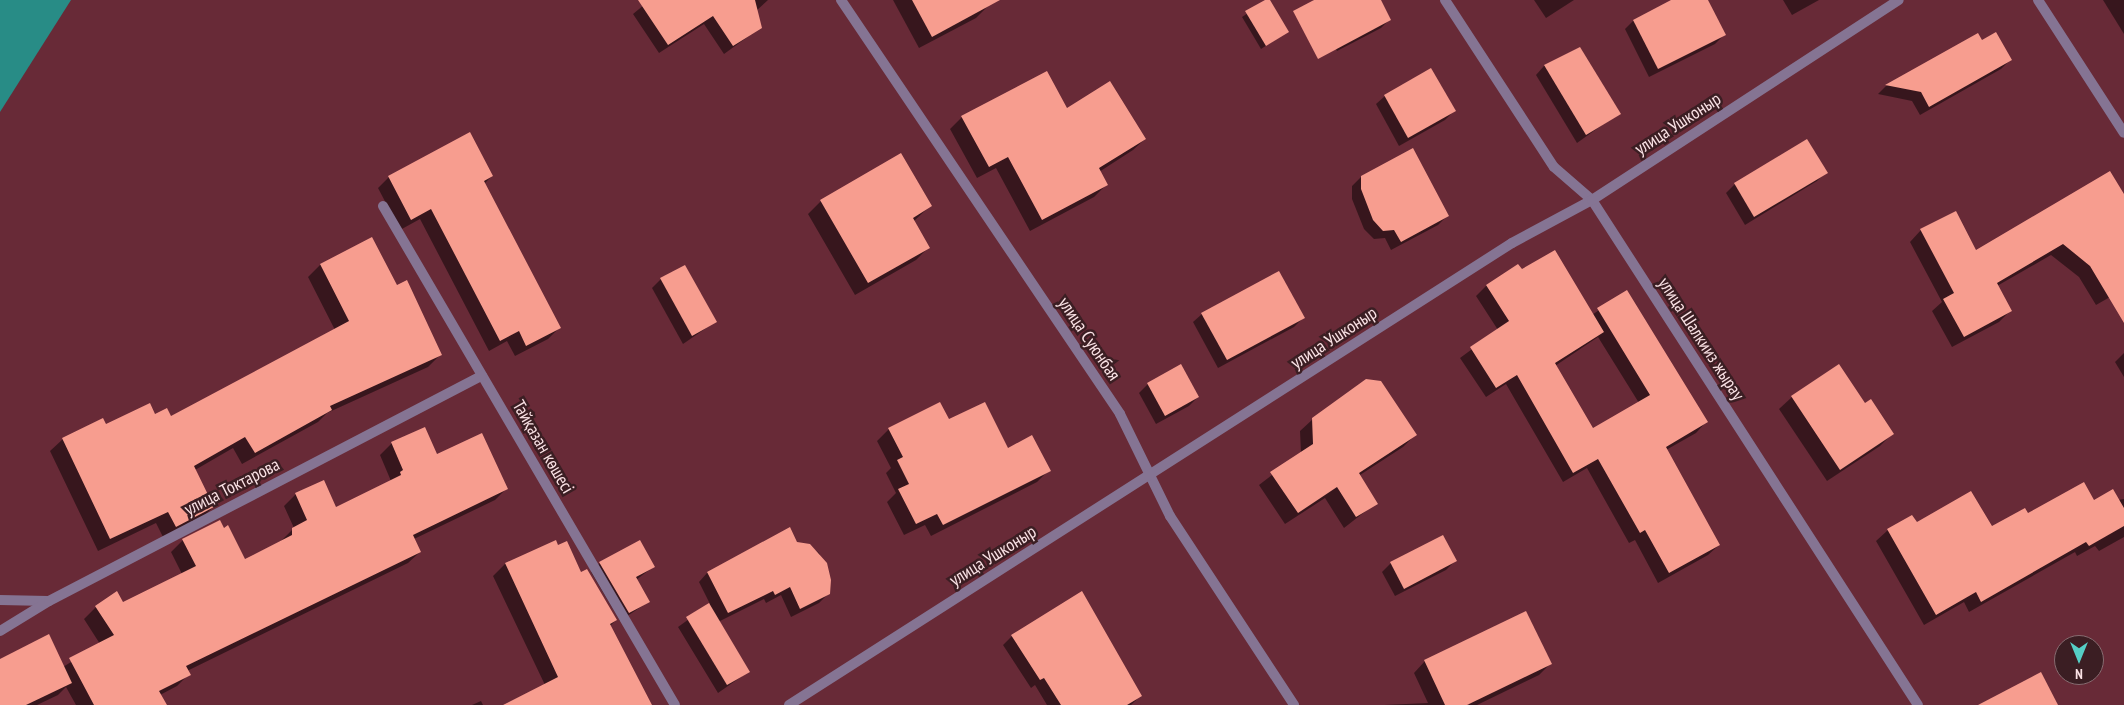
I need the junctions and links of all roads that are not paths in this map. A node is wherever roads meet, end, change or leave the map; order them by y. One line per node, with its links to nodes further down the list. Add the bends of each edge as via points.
1 (841, 0): 9 (street, улица Суюнбая, via 1120,414)
2 (1445, 0): 6 (street, улица Шалкииз жырау, via 1554,168)
3 (1898, 0): 6 (street, улица Ушконыр)
4 (2038, 0): 5 (street)
5 (2124, 133)
6 (1592, 200): 9 (street, улица Ушконыр, via 1512,243); 16 (street, улица Шалкииз жырау)
7 (383, 206): 8 (street, Тайқазан көшесі)
8 (482, 376): 11 (street, улица Токтарова); 13 (street, Тайқазан көшесі)
9 (1149, 477): 14 (street, улица Ушконыр); 15 (street, улица Суюнбая, via 1170,516)
10 (0, 600): 11 (street)
11 (49, 601): 12 (street, улица Токтарова)
12 (0, 631)
13 (674, 705)
14 (789, 705)
15 (1294, 705)
16 (1918, 705)

